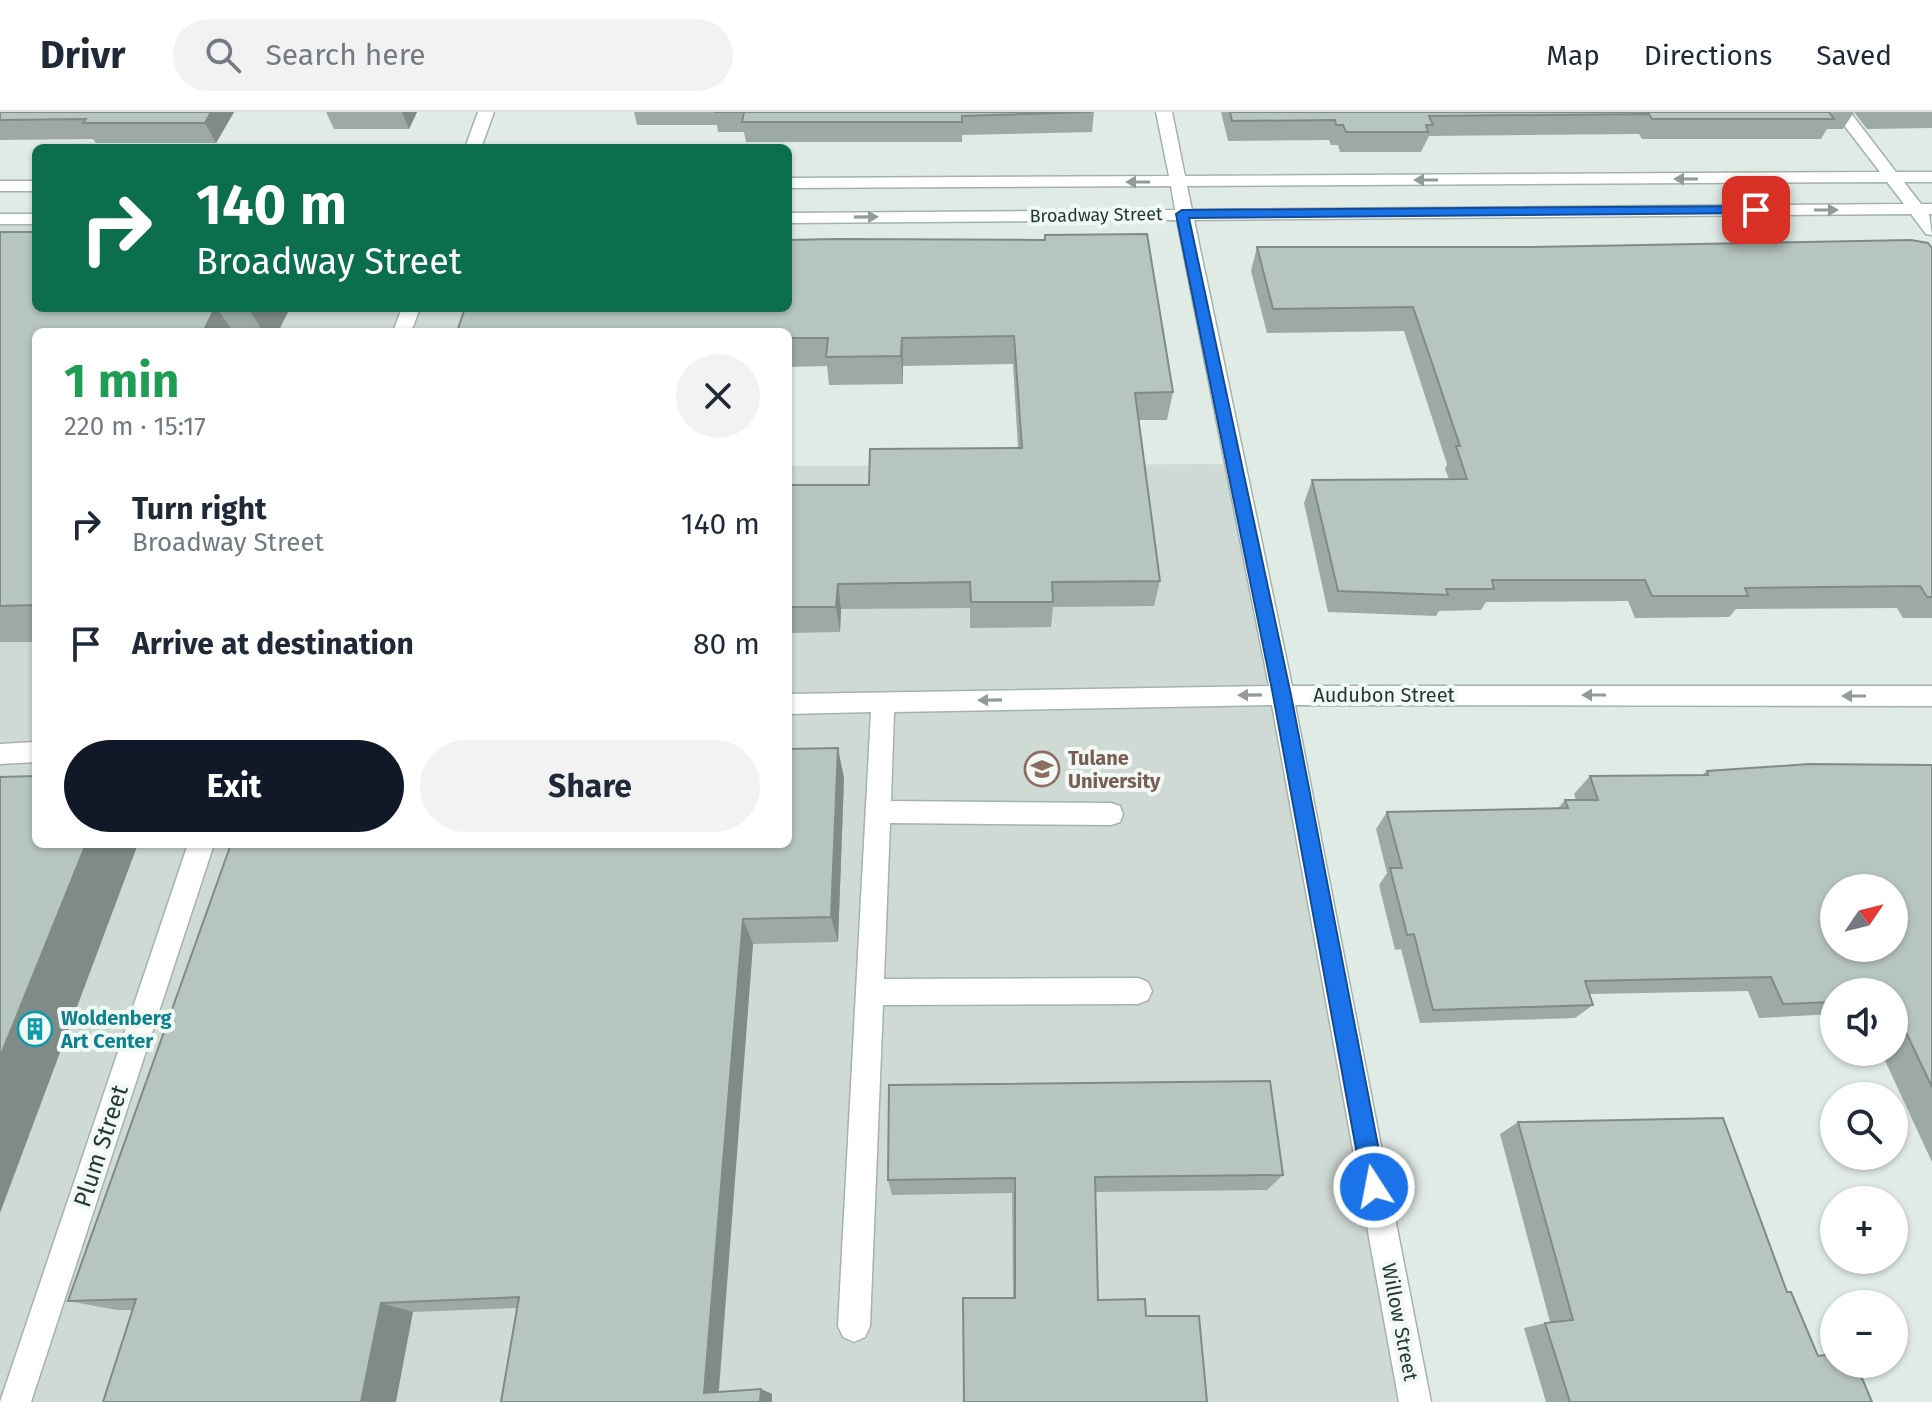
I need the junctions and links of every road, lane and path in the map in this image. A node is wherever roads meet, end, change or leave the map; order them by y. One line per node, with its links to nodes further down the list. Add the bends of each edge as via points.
1 (486, 112): 4 (street)
2 (1164, 112): 7 (street, Willow Street)
3 (1842, 112): 5 (street)
4 (474, 144)
5 (1891, 177): 6 (street, Broadway Street); 7 (street, Broadway Street, one-way to 7); 11 (street)
6 (1932, 177)
7 (1177, 182): 8 (street, Broadway Street, one-way to 8); 12 (street, Willow Street)
8 (792, 183)
9 (0, 186): 10 (street)
10 (32, 186)
11 (1924, 209): 12 (street, Broadway Street, one-way to 11); 16 (street)
12 (1182, 214): 13 (street, Broadway Street, one-way to 12); 17 (street, Willow Street)
13 (792, 218)
14 (0, 219): 15 (street)
15 (32, 219)
16 (1932, 230)
17 (1282, 695): 18 (street, Audubon Street, one-way to 17); 19 (street, Audubon Street, one-way to 19); 30 (street, Willow Street)
18 (1932, 696)
19 (883, 702): 20 (street, Audubon Street); 23 (street)
20 (792, 704)
21 (32, 752): 22 (street)
22 (0, 754)
23 (877, 812): 24 (street); 27 (street)
24 (1111, 814)
25 (200, 848): 29 (street, Plum Street)
26 (1138, 991): 27 (street)
27 (869, 992): 28 (street)
28 (854, 1326)
29 (15, 1402)
30 (1415, 1402)

